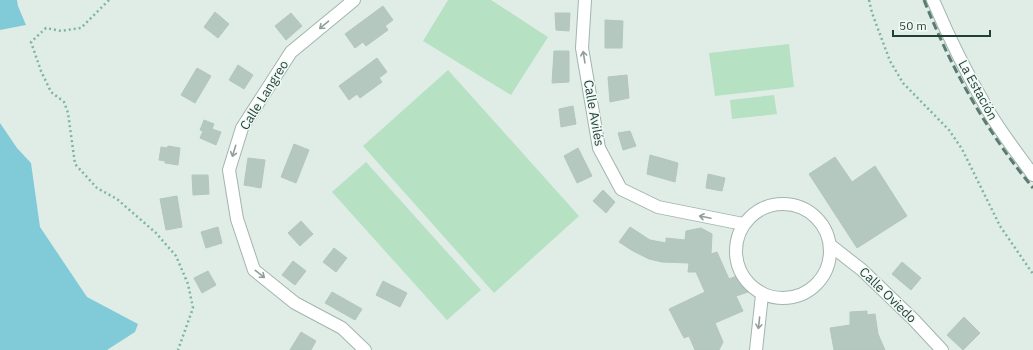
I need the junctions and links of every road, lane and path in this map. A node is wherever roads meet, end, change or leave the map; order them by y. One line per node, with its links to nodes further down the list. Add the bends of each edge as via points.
1 (109, 0): 11 (path, via 81,28 61,31 46,28 31,42 41,71 52,92 64,102 76,164 97,188 117,199 156,233 176,256 188,284 193,308)
2 (354, 0): 12 (street, Calle Langreo, one-way to 12, via 291,52 242,128 229,170 237,219 254,270 296,303 342,328)
3 (585, 0): 7 (street, Calle Avilés, one-way to 3, via 658,207 621,189 599,148 582,48)
4 (869, 0): 9 (path, via 890,61 903,83 949,130 962,148 1000,226)
5 (933, 0): 6 (street, La Estación, via 989,112)
6 (1033, 175)
7 (743, 224): 8 (street, via 754,212 767,206 795,204 819,219); 10 (street, via 736,240 740,272)
8 (830, 245): 10 (street, via 830,259 817,284 806,292 792,297); 14 (street, Calle Oviedo, via 862,270)
9 (1033, 274)
10 (762, 295): 13 (street, one-way to 13)
11 (178, 350)
12 (365, 350)
13 (756, 350)
14 (942, 350)

